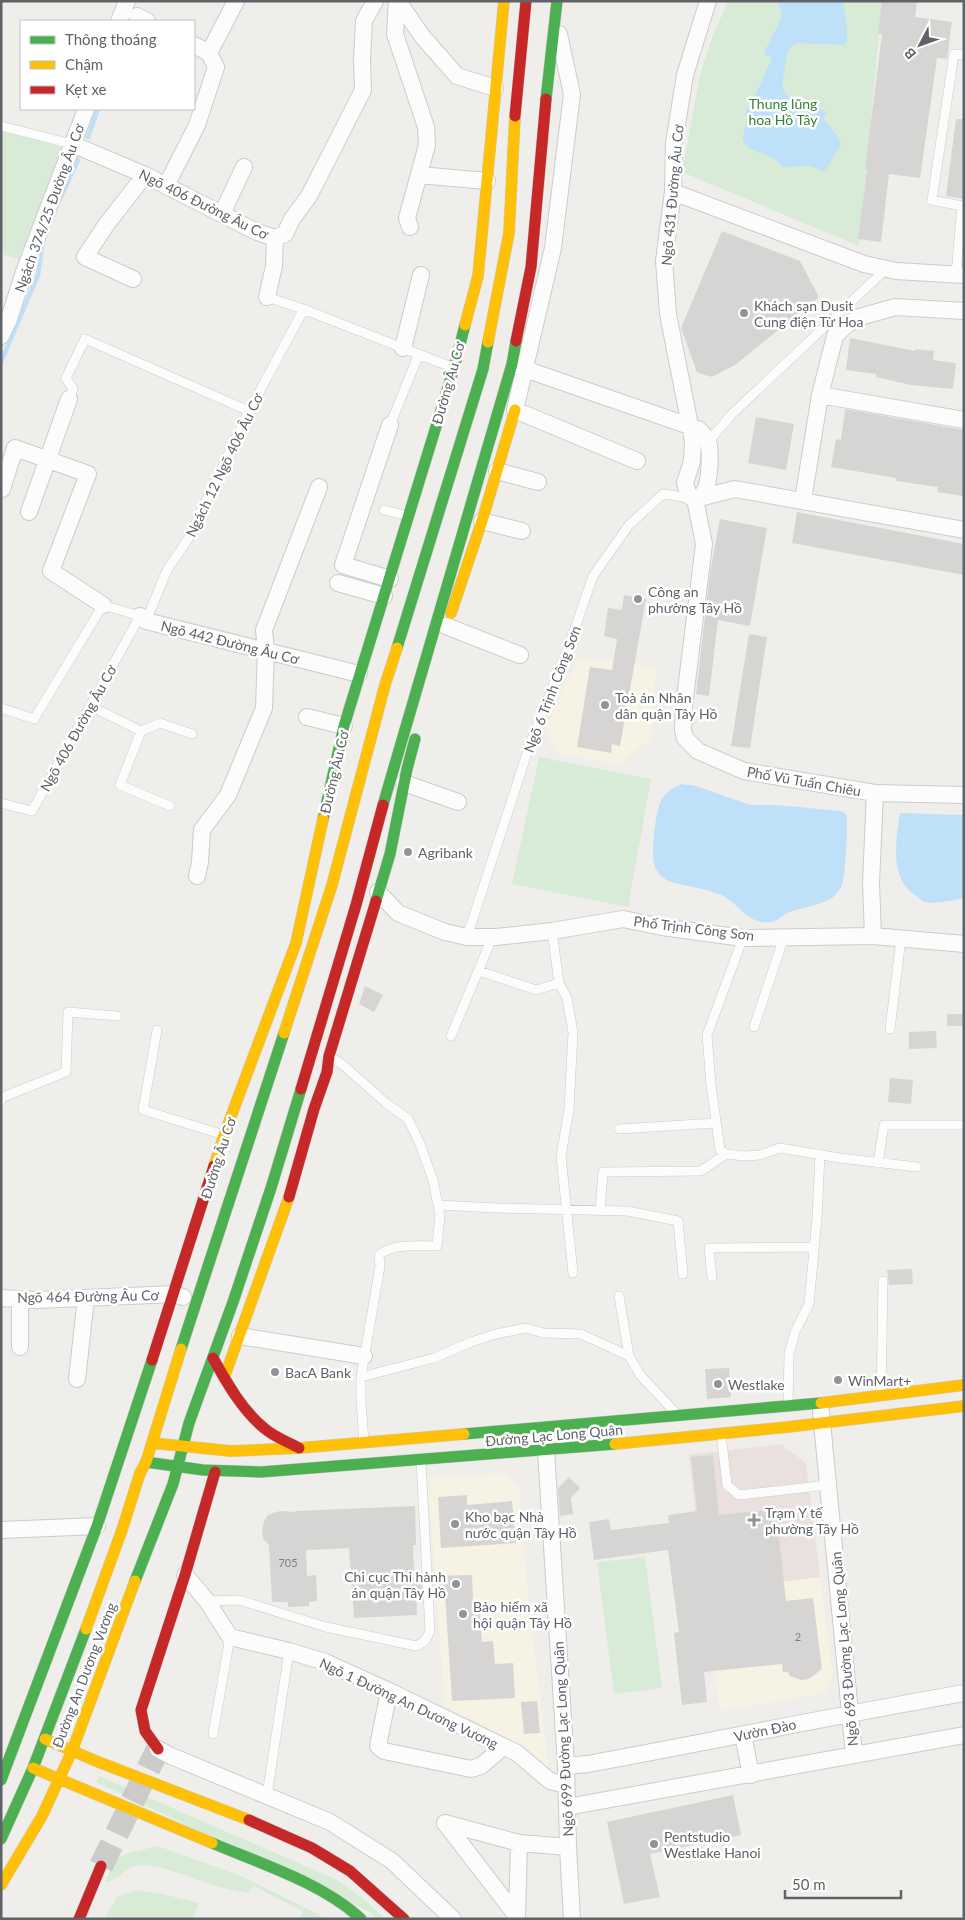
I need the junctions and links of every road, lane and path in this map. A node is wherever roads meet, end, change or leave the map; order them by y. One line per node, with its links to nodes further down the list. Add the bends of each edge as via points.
1 (236, 1): 9 (street)
2 (376, 1): 23 (street, via 364,21 364,90 309,196 292,218 285,234)
3 (397, 1): 11 (street, via 456,76); 17 (street, via 395,34 426,127 426,146)
4 (504, 1): 11 (main road, Đường Âu Cơ)
5 (526, 1): 81 (main road, Đường Âu Cơ, via 517,87 509,233 483,369 385,685)
6 (708, 1): 20 (street, Ngõ 431 Đường Âu Cơ, via 686,75 674,143)
7 (556, 9): 34 (main road, Đường Âu Cơ, via 536,232); 34 (street, Đường Âu Cơ, via 572,94 553,248)
8 (195, 47): 9 (street)
9 (209, 54): 19 (street, via 216,67 197,125)
10 (964, 55): 25 (lane, via 954,54 932,200 962,206)
11 (495, 88): 18 (main road, Đường Âu Cơ)
12 (86, 110): 14 (street, Ngách 374/25 Đường Âu Cơ)
13 (1, 126): 14 (lane, Ngõ 406 Đường Âu Cơ)
14 (72, 144): 16 (street, Ngõ 406 Đường Âu Cơ); 31 (street, Ngách 374/25 Đường Âu Cơ)
15 (244, 167): 21 (street)
16 (145, 175): 19 (street, Ngõ 406 Đường Âu Cơ); 27 (street, via 85,256)
17 (419, 175): 18 (street); 22 (street, via 407,218)
18 (487, 181): 35 (main road, Đường Âu Cơ, via 478,276)
19 (166, 186): 21 (street, Ngõ 406 Đường Âu Cơ)
20 (673, 192): 24 (street, via 864,264); 42 (street, Ngõ 431 Đường Âu Cơ, via 664,261 668,314)
21 (222, 214): 23 (street, Ngõ 406 Đường Âu Cơ)
22 (410, 226)
23 (275, 238): 28 (street, Ngõ 406 Đường Âu Cơ, via 274,266)
24 (886, 269): 25 (street); 43 (lane, via 732,414)
25 (960, 274)
26 (420, 276): 32 (street)
27 (134, 279)
28 (267, 297): 29 (lane, Ngõ 406 Đường Âu Cơ)
29 (304, 309): 32 (lane, Ngõ 406 Đường Âu Cơ); 39 (lane, Ngách 12 Ngõ 406 Âu Cơ)
30 (964, 311): 36 (street, via 895,307 846,325 834,336)
31 (1, 336)
32 (403, 348): 33 (lane, Ngõ 406 Đường Âu Cơ)
33 (419, 354): 35 (lane, Ngõ 406 Đường Âu Cơ); 41 (lane)
34 (518, 367): 38 (street, Đường Âu Cơ); 42 (street); 81 (main road, Đường Âu Cơ, via 417,686)
35 (454, 368): 54 (main road, Đường Âu Cơ)
36 (820, 395): 40 (street); 51 (street)
37 (69, 399): 39 (lane, via 73,389 66,378 85,339); 44 (street)
38 (515, 410): 45 (street); 46 (main road, Đường Âu Cơ)
39 (249, 411): 62 (lane, Ngách 12 Ngõ 406 Âu Cơ, via 188,539 167,570)
40 (964, 420)
41 (390, 425): 58 (street, via 343,565)
42 (690, 427): 43 (street, via 698,429); 50 (street, Ngõ 431 Đường Âu Cơ, via 694,451 684,483 689,496)
43 (708, 442): 50 (street, via 708,481 705,492)
44 (46, 459): 49 (street, Ngõ 442 Đường Âu Cơ, via 16,448); 53 (street); 61 (street, Ngõ 442 Đường Âu Cơ, via 88,474 51,571)
45 (637, 461)
46 (497, 471): 47 (street); 55 (main road, Đường Âu Cơ)
47 (538, 482)
48 (319, 487): 64 (street, via 264,630)
49 (2, 489)
50 (695, 499): 51 (street, via 735,489); 74 (street, Phố Vũ Tuấn Chiêu, via 704,544 684,706 685,738 698,752 744,771); 83 (lane, Ngõ 6 Trịnh Công Sơn, via 663,494 628,524 593,576 530,744)
51 (803, 500): 56 (street)
52 (384, 510): 54 (lane)
53 (28, 512)
54 (408, 516): 58 (main road, Đường Âu Cơ)
55 (482, 521): 57 (street); 63 (main road, Đường Âu Cơ)
56 (964, 530)
57 (522, 531)
58 (390, 579): 60 (main road, Đường Âu Cơ)
59 (338, 583): 60 (street)
60 (384, 596): 66 (main road, Đường Âu Cơ)
61 (103, 605): 62 (lane, Ngõ 442 Đường Âu Cơ); 68 (lane, via 34,719)
62 (143, 619): 64 (street, Ngõ 442 Đường Âu Cơ); 67 (lane, Ngõ 406 Đường Âu Cơ)
63 (446, 626): 65 (street); 73 (main road, Đường Âu Cơ)
64 (266, 650): 66 (street, Ngõ 442 Đường Âu Cơ); 79 (street, via 264,708 228,795 202,830)
65 (520, 655)
66 (359, 674): 70 (main road, Đường Âu Cơ)
67 (90, 706): 71 (lane); 77 (lane, Ngõ 406 Đường Âu Cơ, via 32,811)
68 (1, 708)
69 (307, 716): 70 (street)
70 (344, 726): 102 (main road, Đường Âu Cơ, via 296,943)
71 (141, 731): 72 (lane, via 160,722); 78 (lane, via 120,785)
72 (192, 734)
73 (404, 783): 76 (street); 80 (main road, Đường Âu Cơ, via 390,854)
74 (875, 793): 75 (street, Phố Vũ Tuấn Chiêu); 85 (street, via 871,882)
75 (964, 795)
76 (458, 802)
77 (1, 803)
78 (170, 806)
79 (197, 876)
80 (378, 892): 83 (street, Phố Trịnh Công Sơn, via 398,913 445,932); 97 (main road, Đường Âu Cơ)
81 (342, 901): 120 (main road, Đường Âu Cơ); 125 (main road, Đường Âu Cơ, via 271,1188)
82 (552, 931): 86 (street, Phố Trịnh Công Sơn); 87 (street, Phố Trịnh Công Sơn, via 623,919); 91 (lane)
83 (467, 936): 86 (street, Phố Trịnh Công Sơn)
84 (784, 936): 85 (street, Phố Trịnh Công Sơn); 87 (street, Phố Trịnh Công Sơn); 93 (lane)
85 (873, 936): 88 (street, Phố Trịnh Công Sơn)
86 (492, 938): 90 (lane)
87 (743, 938): 99 (lane, via 707,1035)
88 (901, 939): 89 (street, Phố Trịnh Công Sơn); 94 (lane)
89 (964, 944)
90 (479, 970): 91 (lane, via 536,990); 96 (lane)
91 (559, 983): 108 (lane, via 567,998 573,1032 569,1109 560,1156)
92 (117, 1016): 98 (lane, via 68,1012 66,1072 3,1096)
93 (754, 1028)
94 (890, 1029)
95 (157, 1030): 102 (lane, via 143,1110)
96 (451, 1036)
97 (329, 1056): 107 (lane, via 408,1119 430,1171); 121 (main road, Đường Âu Cơ, via 295,1181)
98 (1, 1101)
99 (715, 1123): 101 (lane); 103 (lane, via 720,1150)
100 (962, 1125): 105 (lane, via 884,1125)
101 (618, 1129)
102 (224, 1135): 115 (main road, Đường Âu Cơ)
103 (726, 1154): 104 (lane, via 760,1155 780,1148); 109 (lane, via 701,1171 603,1172)
104 (820, 1154): 105 (lane); 110 (lane)
105 (878, 1163): 106 (lane)
106 (917, 1167)
107 (438, 1204): 108 (lane); 123 (lane, via 437,1246 408,1246 384,1250 379,1255 380,1266)
108 (565, 1209): 109 (lane); 111 (lane)
109 (600, 1210): 112 (lane, via 627,1210 678,1221)
110 (813, 1247): 113 (lane, via 709,1248); 132 (lane, via 808,1304 789,1354)
111 (573, 1273)
112 (683, 1274)
113 (712, 1277)
114 (883, 1282): 130 (lane)
115 (174, 1294): 118 (street, Ngõ 464 Đường Âu Cơ); 120 (street, Ngõ 464 Đường Âu Cơ); 147 (main road, Đường Âu Cơ)
116 (619, 1296): 124 (lane)
117 (1, 1298): 119 (street, Ngõ 464 Đường Âu Cơ)
118 (86, 1298): 119 (street, Ngõ 464 Đường Âu Cơ); 128 (street)
119 (20, 1299): 122 (street)
120 (197, 1301): 137 (main road, Đường Âu Cơ)
121 (240, 1336): 123 (street); 127 (main road, Đường Âu Cơ)
122 (20, 1347)
123 (364, 1356): 126 (lane)
124 (629, 1356): 126 (lane, via 581,1334 543,1333 526,1328 496,1334 434,1358); 134 (lane, via 641,1376)
125 (213, 1358): 127 (main road); 139 (main road, Đường Âu Cơ)
126 (361, 1377): 138 (lane)
127 (224, 1378): 140 (main road, via 254,1418 267,1430)
128 (77, 1379)
129 (964, 1385): 130 (main road, Đường Lạc Long Quân)
130 (882, 1395): 131 (main road, Đường Lạc Long Quân)
131 (820, 1403): 132 (main road, Đường Lạc Long Quân); 135 (street, Ngõ 693 Đường Lạc Long Quân)
132 (788, 1406): 134 (main road, Đường Lạc Long Quân)
133 (964, 1406): 135 (main road, Đường Lạc Long Quân)
134 (678, 1415): 138 (main road, Đường Lạc Long Quân)
135 (823, 1424): 136 (main road, Đường Lạc Long Quân); 146 (street, Ngõ 693 Đường Lạc Long Quân)
136 (721, 1434): 141 (main road, Đường Lạc Long Quân); 146 (lane, via 726,1485 739,1496)
137 (152, 1442): 139 (main road, Đường Lạc Long Quân); 143 (main road, Đường Âu Cơ)
138 (364, 1443): 140 (main road, Đường Lạc Long Quân)
139 (183, 1446): 140 (main road, Đường Lạc Long Quân, via 231,1451); 144 (main road, Đường Âu Cơ)
140 (299, 1448)
141 (546, 1451): 142 (main road, Đường Lạc Long Quân); 164 (street, Ngõ 699 Đường Lạc Long Quân)
142 (421, 1461): 145 (main road, Đường Lạc Long Quân); 150 (lane, via 430,1631 422,1644 416,1646 326,1627 239,1600)
143 (146, 1462): 144 (main road, Đường Lạc Long Quân); 159 (main road, Đường An Dương Vương)
144 (178, 1468): 145 (main road, Đường Lạc Long Quân); 162 (main road, Đường An Dương Vương)
145 (216, 1472): 149 (main road)
146 (828, 1485): 155 (street, Ngõ 693 Đường Lạc Long Quân)
147 (97, 1526): 148 (street); 168 (main road)
148 (1, 1530)
149 (185, 1575): 150 (street); 161 (main road, via 142,1710 142,1724)
150 (207, 1601): 151 (street)
151 (230, 1637): 152 (street, Ngõ 1 Đường An Dương Vương); 156 (lane)
152 (289, 1651): 153 (street, Ngõ 1 Đường An Dương Vương, via 325,1662); 170 (lane)
153 (389, 1691): 160 (street, Ngõ 1 Đường An Dương Vương); 160 (street, via 378,1746 384,1751 471,1769 485,1763)
154 (964, 1693): 155 (street, Vườn Đào)
155 (850, 1713): 157 (street, Vườn Đào); 163 (street, Ngõ 693 Đường Lạc Long Quân)
156 (213, 1734)
157 (743, 1735): 164 (street, Vườn Đào); 166 (street)
158 (964, 1735): 163 (street)
159 (45, 1739): 162 (main road); 165 (main road, Đường An Dương Vương)
160 (503, 1747): 169 (street, Ngõ 1 Đường An Dương Vương, via 517,1753 550,1781)
161 (158, 1749): 170 (street)
162 (72, 1752): 167 (main road, Đường An Dương Vương); 180 (main road, via 239,1816 312,1848 350,1871)
163 (854, 1755): 166 (street)
164 (566, 1766): 169 (street, Ngõ 699 Đường Lạc Long Quân)
165 (33, 1768): 167 (main road); 172 (main road, Đường An Dương Vương)
166 (751, 1774): 171 (street)
167 (59, 1778): 176 (main road, Đường An Dương Vương, via 42,1816); 179 (main road, via 272,1869 332,1898)
168 (1, 1780)
169 (566, 1785): 171 (street, Ngõ 699 Đường Lạc Long Quân)
170 (267, 1795): 181 (street, via 330,1822 392,1861)
171 (567, 1807): 174 (street, Ngõ 699 Đường Lạc Long Quân)
172 (1, 1839)
173 (519, 1843): 174 (street); 177 (street); 177 (street, via 445,1823)
174 (568, 1847): 182 (street, Ngõ 699 Đường Lạc Long Quân)
175 (100, 1866): 178 (main road)
176 (1, 1885)
177 (517, 1917)
178 (79, 1919)
179 (361, 1919)
180 (404, 1919)
181 (453, 1919)
182 (572, 1919)

